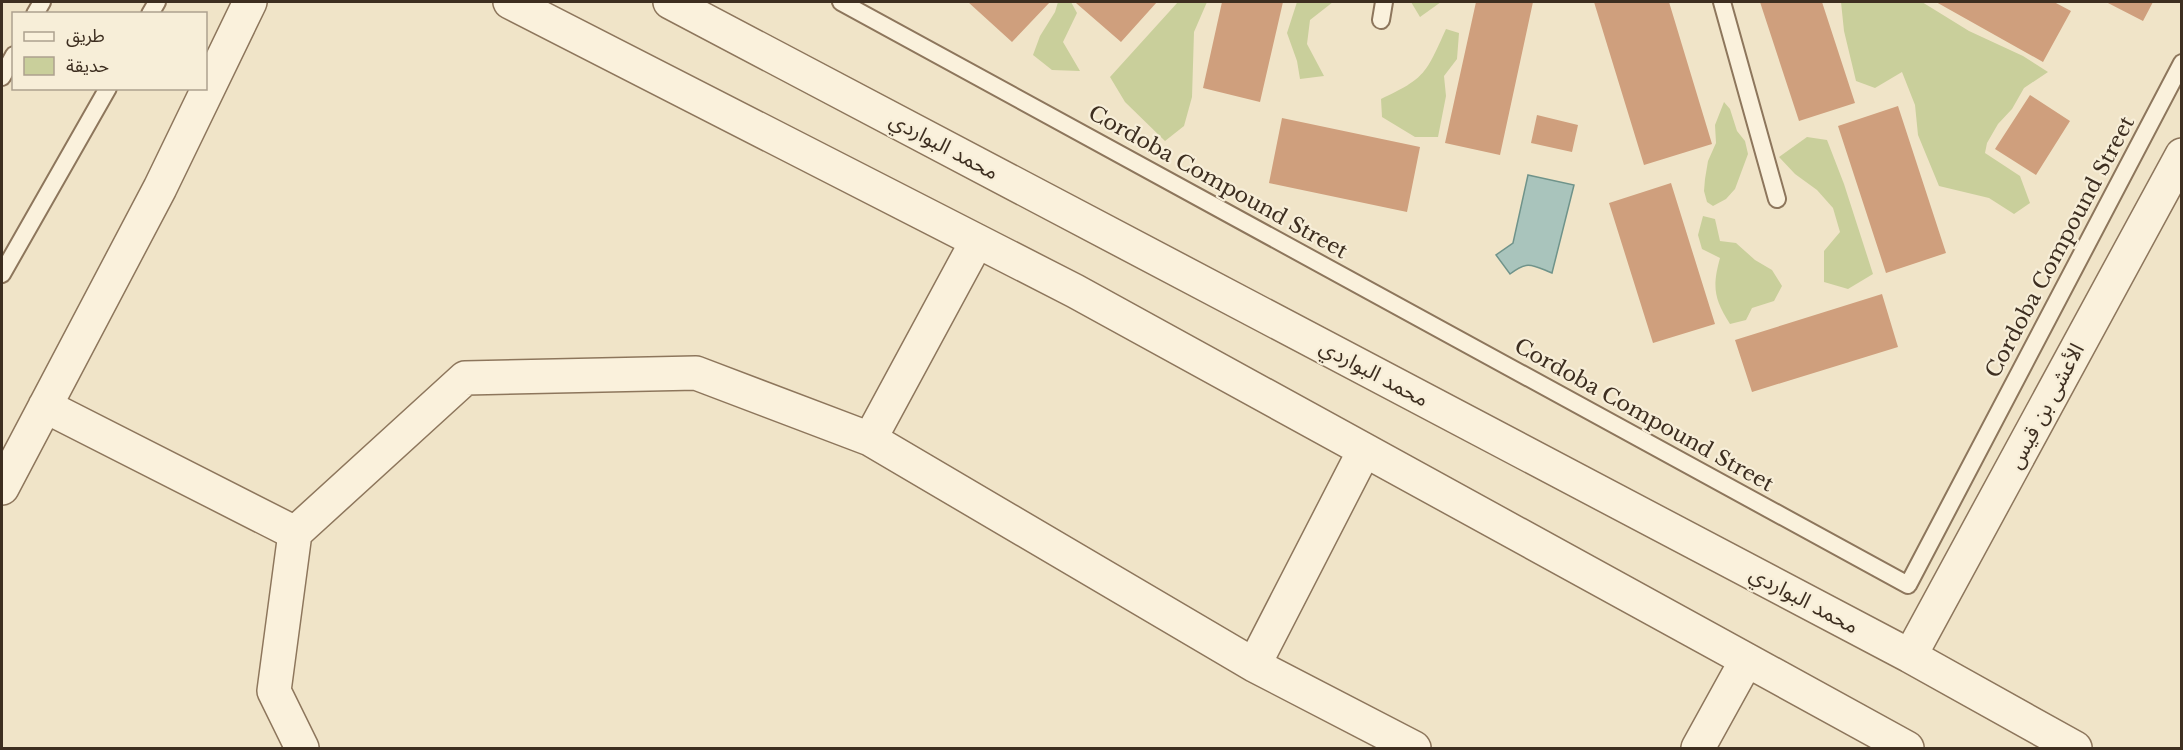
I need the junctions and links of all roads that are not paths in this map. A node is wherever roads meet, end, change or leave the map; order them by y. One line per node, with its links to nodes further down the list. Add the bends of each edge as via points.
1 (250, 2): 16 (street, via 160,188)
2 (510, 2): 14 (street)
3 (670, 2): 21 (street, محمد البواردي)
4 (841, 2): 9 (lane, Cordoba Compound Street, via 1908,585)
5 (1384, 2): 7 (lane)
6 (1722, 2): 13 (lane)
7 (1381, 20)
8 (12, 59): 10 (lane)
9 (2181, 63)
10 (2, 77)
11 (107, 90): 15 (lane)
12 (2181, 155): 21 (street, الأعشى بن قيس)
13 (1777, 199)
14 (977, 241): 17 (street); 18 (street)
15 (2, 274)
16 (45, 406): 19 (street); 20 (street)
17 (870, 439): 20 (street, via 696,373 465,378); 23 (street)
18 (1364, 451): 22 (street); 23 (street)
19 (2, 488)
20 (295, 533): 24 (street, via 274,691)
21 (1910, 656): 28 (street, محمد البواردي)
22 (1746, 661): 26 (street); 27 (street)
23 (1254, 664): 25 (street)
24 (302, 748)
25 (1414, 748)
26 (1698, 748)
27 (1907, 748)
28 (2075, 748)

